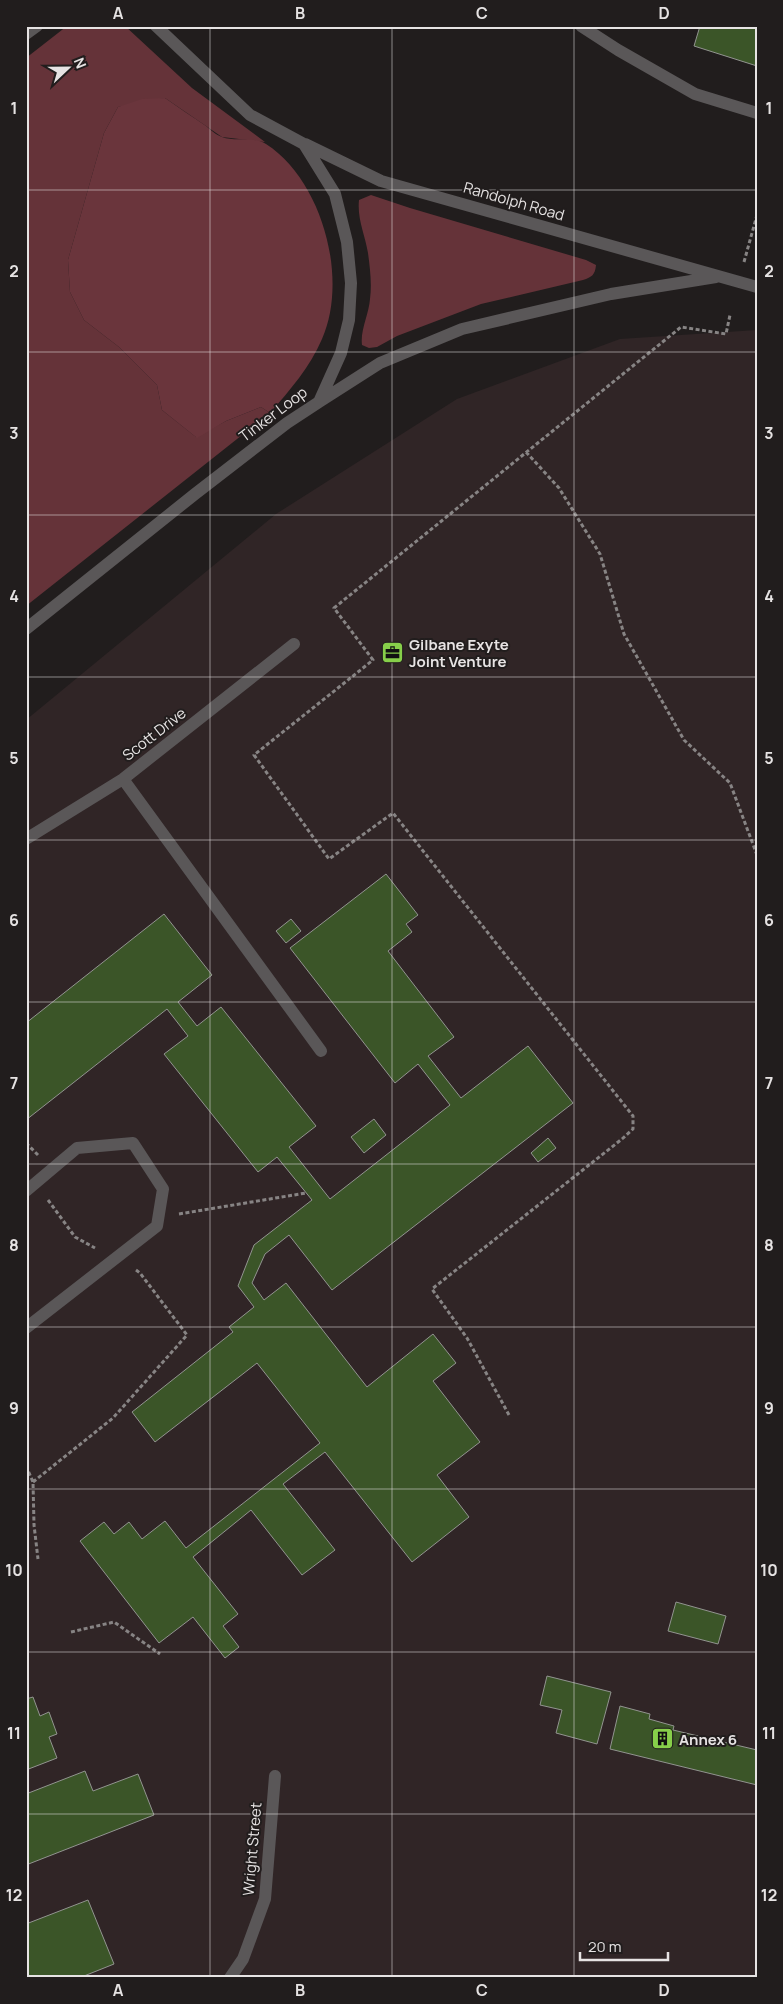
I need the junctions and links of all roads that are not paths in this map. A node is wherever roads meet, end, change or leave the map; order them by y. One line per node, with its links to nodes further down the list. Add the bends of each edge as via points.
1 (37, 26): 4 (street)
2 (156, 26): 6 (street, Tinker Loop, via 250,114)
3 (582, 26): 5 (street, via 696,94)
4 (26, 34)
5 (757, 113)
6 (304, 144): 7 (street, Randolph Road, via 381,181); 9 (street, Tinker Loop, via 335,194 347,242 351,282 341,353)
7 (720, 277): 8 (street, Randolph Road); 9 (street, Randolph Road, via 611,294 462,329 380,363)
8 (757, 287)
9 (319, 402): 10 (street, Tinker Loop, via 202,488)
10 (26, 629)
11 (294, 644): 12 (street, Scott Drive)
12 (123, 779): 13 (street, Scott Drive); 14 (street)
13 (26, 839)
14 (321, 1051)
15 (31, 1187): 16 (street, via 77,1148 133,1143 163,1189 157,1226)
16 (26, 1328)
17 (275, 1776): 18 (street, Wright Street, via 265,1899 243,1959)
18 (230, 1978)

